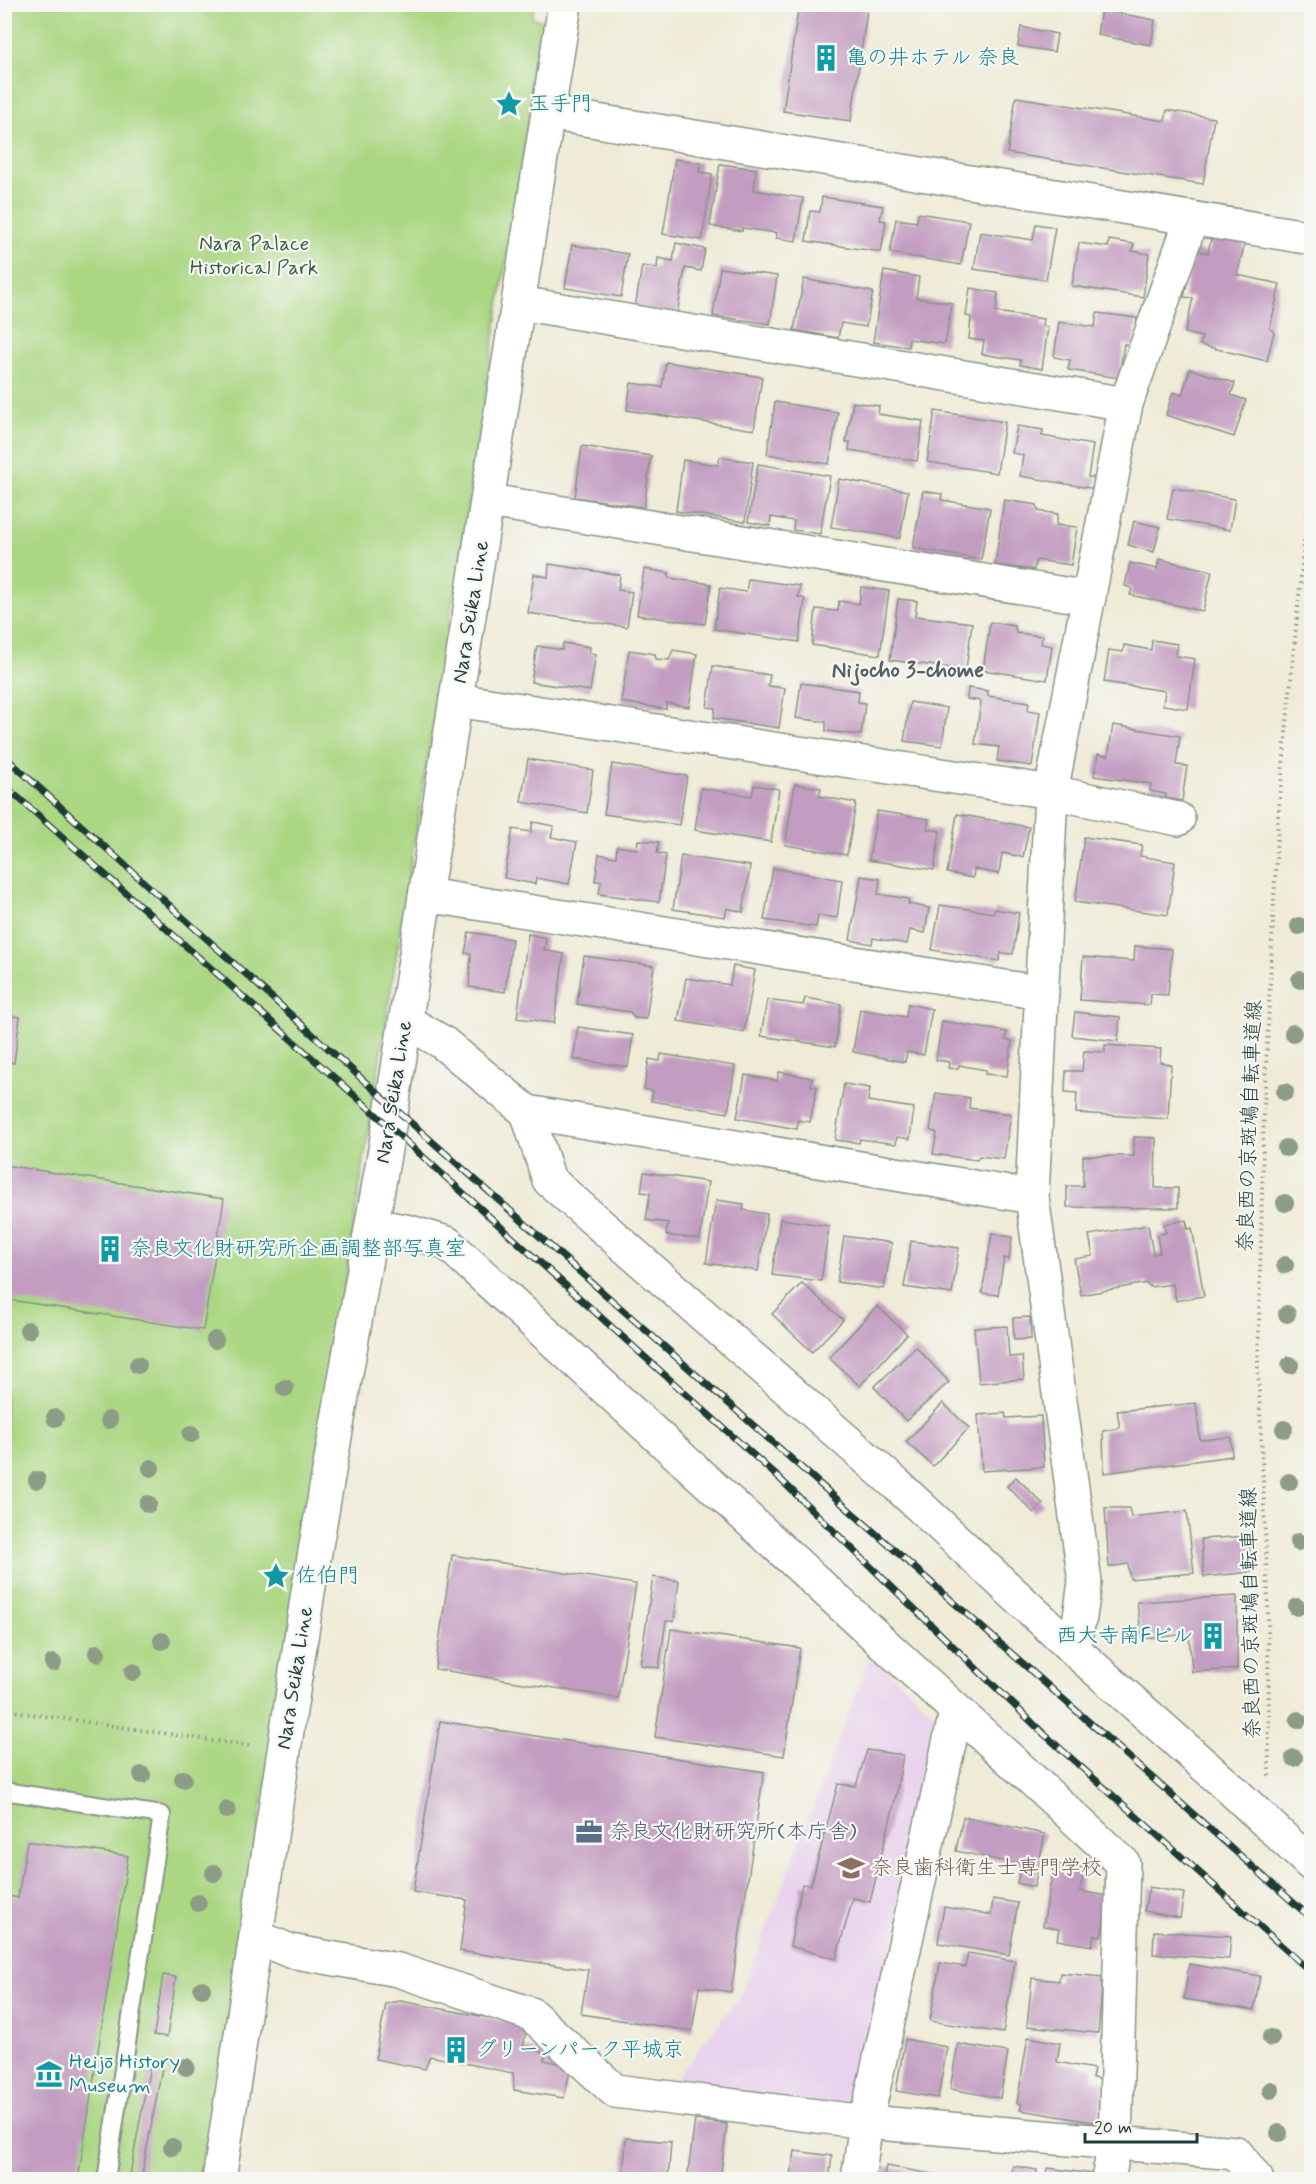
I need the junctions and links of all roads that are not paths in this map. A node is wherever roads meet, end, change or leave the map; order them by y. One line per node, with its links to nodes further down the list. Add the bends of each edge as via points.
1 (565, 4): 2 (street, Nara Seika Line)
2 (548, 113): 3 (street); 5 (street, Nara Seika Line)
3 (1191, 218): 4 (street); 6 (street)
4 (1311, 238)
5 (519, 303): 6 (street); 7 (street, Nara Seika Line)
6 (1126, 405): 8 (street)
7 (489, 501): 8 (street); 9 (street, Nara Seika Line)
8 (1089, 598): 10 (street)
9 (456, 700): 10 (street); 12 (street, Nara Seika Line)
10 (1051, 792): 11 (street); 13 (street)
11 (1178, 819)
12 (426, 895): 13 (street); 14 (street, Nara Seika Line)
13 (1042, 993): 16 (street)
14 (406, 1021): 15 (street, via 442,1042); 17 (street, Nara Seika Line)
15 (526, 1112): 16 (street); 18 (street, via 549,1180 897,1485)
16 (1032, 1197): 18 (street, via 1085,1582)
17 (372, 1225): 19 (street, via 447,1243); 22 (street, Nara Seika Line, via 308,1592)
18 (1072, 1648): 21 (street)
19 (956, 1712): 23 (street); 24 (street, via 1123,1863)
20 (4, 1791): 25 (lane, via 162,1815)
21 (1311, 1865)
22 (257, 1937): 23 (street, via 291,1951 399,1970 531,2014 615,2091); 26 (street, Nara Seika Line)
23 (866, 2122): 24 (street); 27 (street)
24 (1114, 2142): 28 (street); 29 (street, via 1236,2153)
25 (106, 2180)
26 (219, 2180)
27 (858, 2180)
28 (1108, 2180)
29 (1257, 2180)

